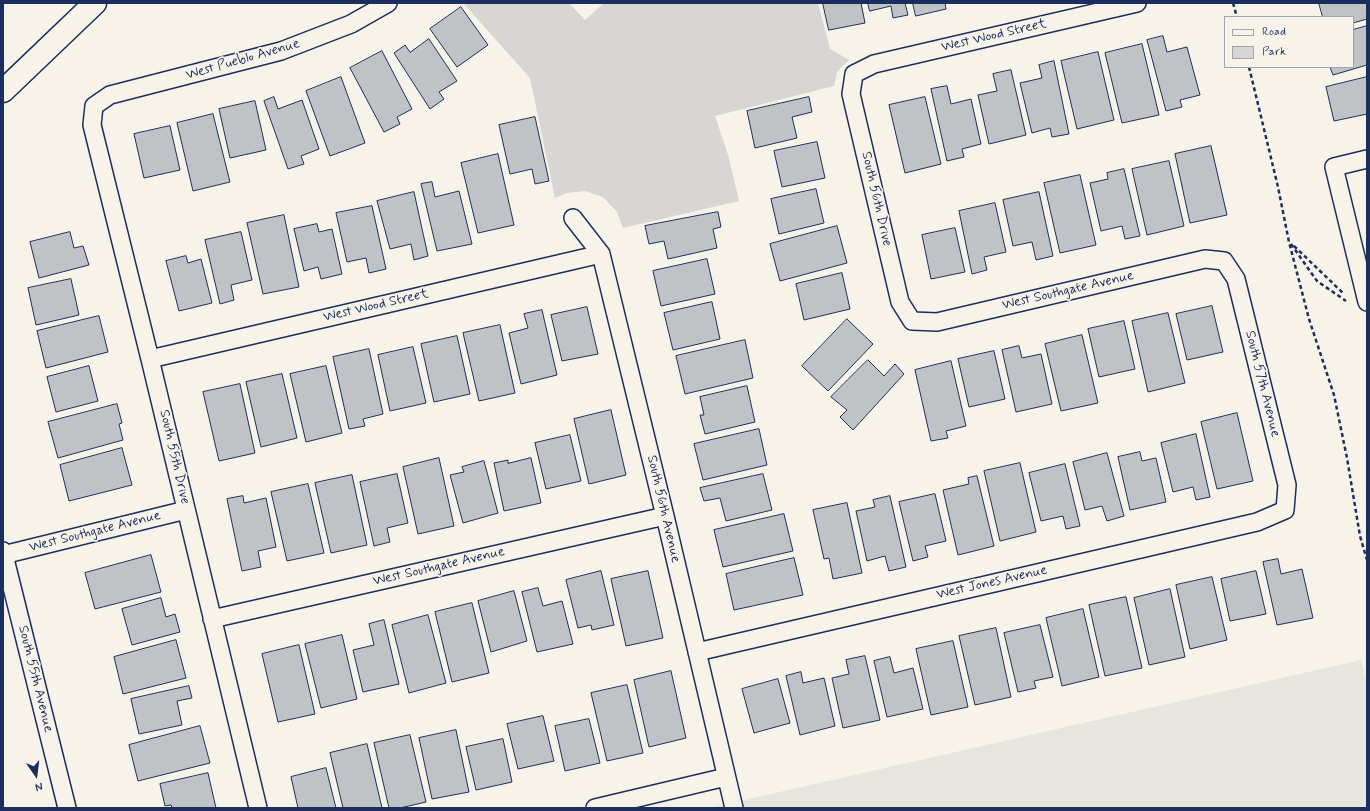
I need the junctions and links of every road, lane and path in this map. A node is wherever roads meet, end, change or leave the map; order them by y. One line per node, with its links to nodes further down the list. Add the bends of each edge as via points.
1 (95, 3): 8 (main road)
2 (388, 3): 9 (street, West Pueblo Avenue, via 351,24 281,51 110,95)
3 (1137, 3): 7 (street, West Wood Street, via 874,64)
4 (1233, 3): 5 (path)
5 (1237, 16)
6 (1249, 68): 12 (path)
7 (854, 74): 18 (street, South 56th Drive, via 851,94 900,302)
8 (3, 92)
9 (94, 106): 19 (street, South 55th Drive, via 92,125)
10 (1367, 159): 16 (street, via 1334,167)
11 (573, 218): 13 (street, South 56th Avenue)
12 (1289, 242): 15 (path); 17 (path, via 1317,280); 24 (path, via 1309,319 1334,396 1360,536)
13 (601, 254): 19 (street, West Wood Street); 22 (street, South 56th Avenue)
14 (1224, 261): 18 (street, West Southgate Avenue, via 1205,260 937,322); 21 (street, South 57th Avenue, via 1236,279 1287,485)
15 (1345, 294)
16 (1367, 302)
17 (1348, 303)
18 (912, 321)
19 (150, 359): 20 (street, South 55th Drive)
20 (186, 510): 23 (street, West Southgate Avenue); 25 (street, South 55th Drive)
21 (1285, 510): 26 (street, West Jones Avenue, via 1257,522)
22 (665, 516): 25 (street, West Southgate Avenue); 26 (street, South 56th Avenue)
23 (3, 553): 28 (street, South 55th Avenue)
24 (1367, 560)
25 (212, 619): 29 (street, South 55th Drive)
26 (697, 652): 27 (street, South 56th Avenue)
27 (726, 777): 30 (street); 31 (street, South 56th Avenue)
28 (66, 808)
29 (258, 808)
30 (595, 808)
31 (734, 808)

